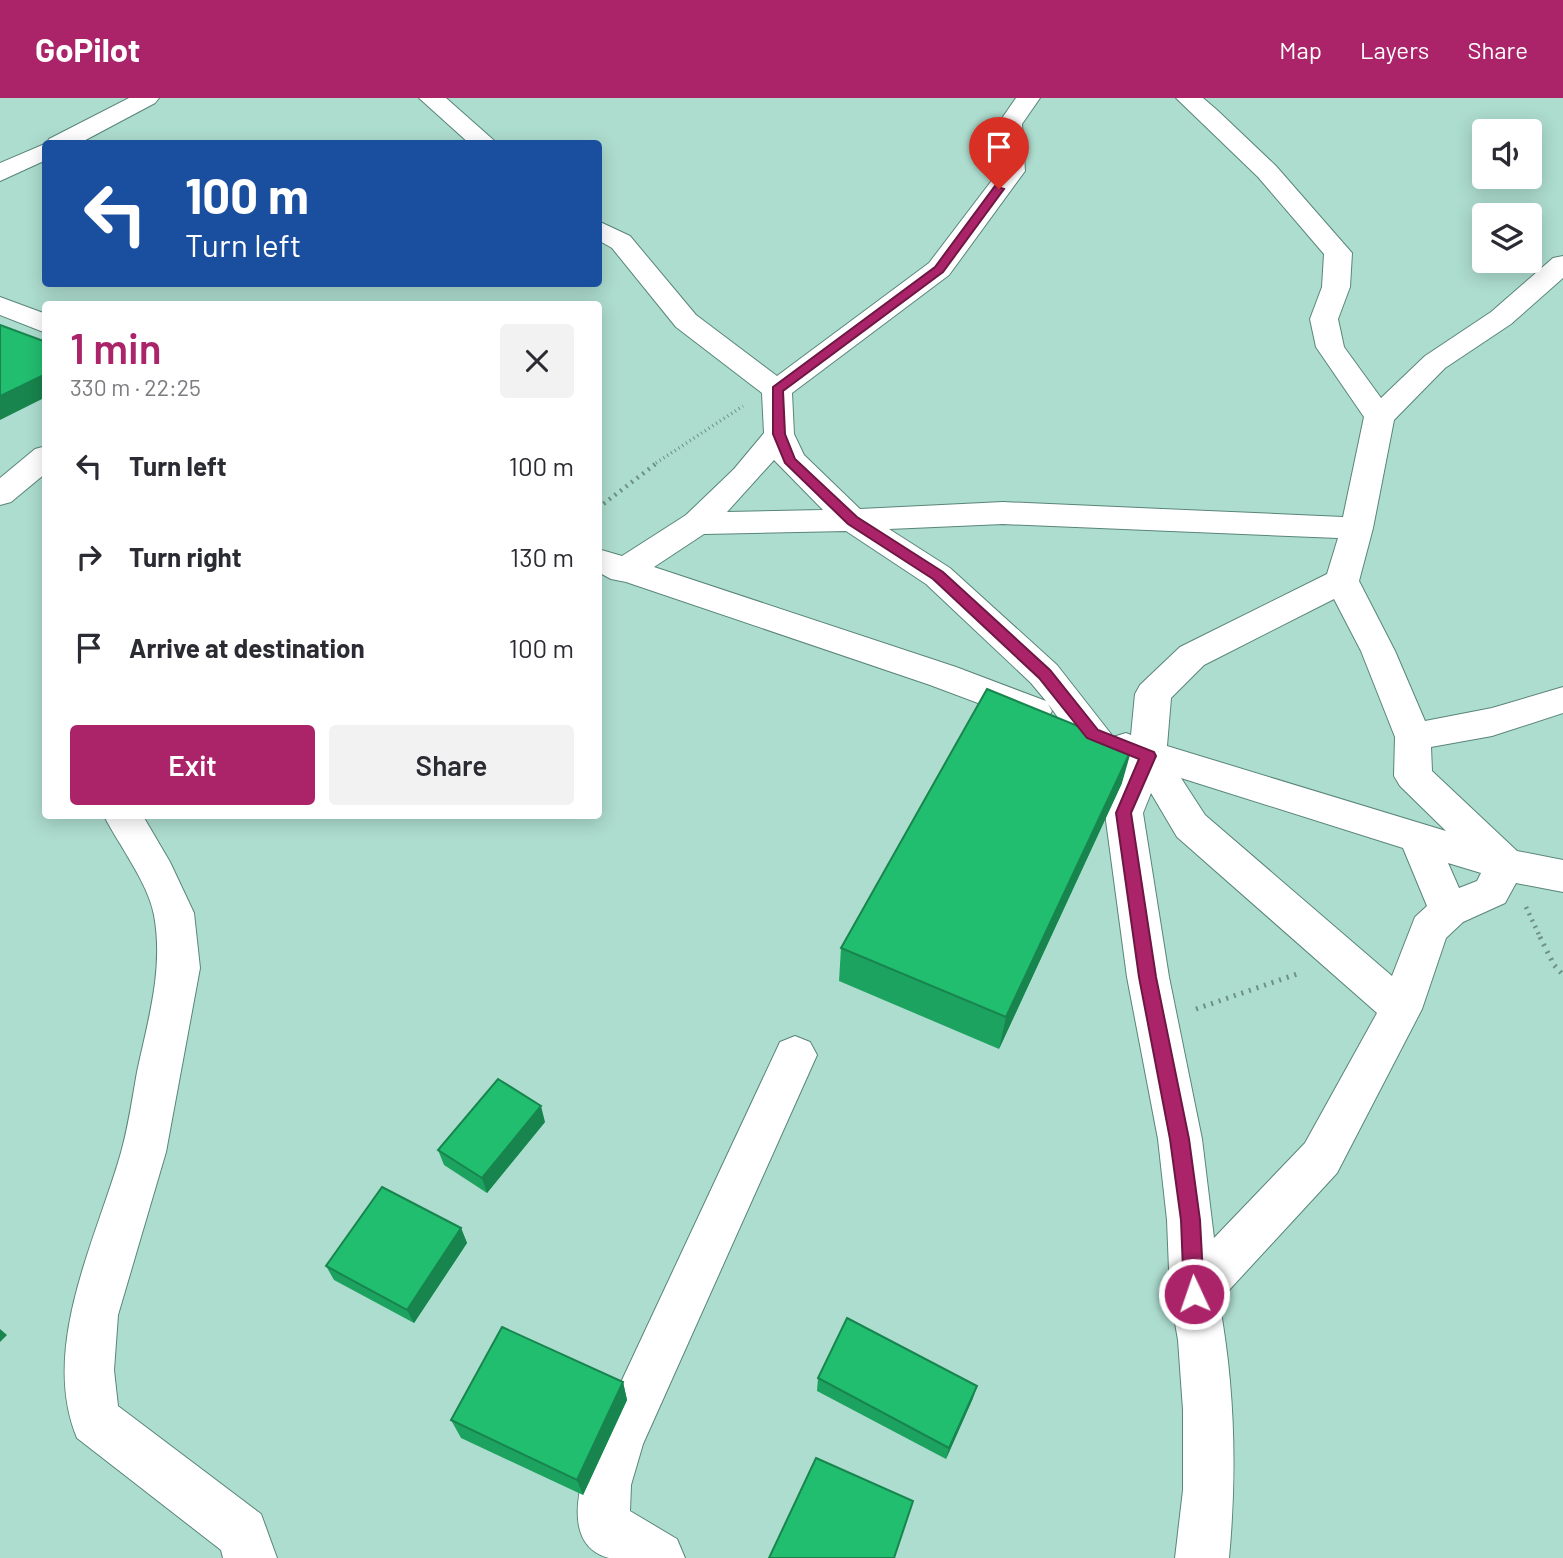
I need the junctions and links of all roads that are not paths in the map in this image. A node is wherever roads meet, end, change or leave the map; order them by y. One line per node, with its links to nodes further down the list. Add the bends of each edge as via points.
1 (147, 98): 5 (street)
2 (431, 98): 6 (street)
3 (1028, 98): 13 (street, via 1010,124 1012,171 939,269)
4 (1188, 98): 14 (street, via 1224,127 1338,253 1336,287 1324,319 1330,347)
5 (66, 140)
6 (481, 140)
7 (42, 152): 8 (street)
8 (0, 173)
9 (602, 231): 13 (street, via 621,242 687,321)
10 (1563, 264): 14 (street, via 1501,318 1435,362)
11 (0, 305): 12 (street)
12 (42, 323)
13 (777, 390): 15 (street)
14 (1379, 417): 20 (street)
15 (779, 434): 18 (street, via 790,460); 19 (street)
16 (42, 459): 17 (street)
17 (0, 495)
18 (852, 520): 19 (street); 20 (street, via 1003,513); 24 (street, via 938,576 1044,674)
19 (698, 523): 21 (street)
20 (1357, 528): 22 (street)
21 (611, 566): 24 (street, via 943,676)
22 (1342, 581): 25 (street, via 1378,651); 26 (street, via 1192,656 1153,694)
23 (1563, 701): 25 (street, via 1492,722)
24 (1093, 734): 26 (street)
25 (1413, 737): 29 (street, via 1413,776)
26 (1148, 756): 28 (street); 32 (street, via 1191,826); 34 (street, via 1124,813 1180,1139)
27 (125, 819): 35 (street, via 174,912 179,968 144,1152 94,1315 89,1370 94,1420 242,1533)
28 (1418, 838): 29 (street); 31 (street)
29 (1506, 865): 30 (street); 31 (street, via 1491,892)
30 (1563, 876)
31 (1449, 910): 32 (street, via 1429,929)
32 (1401, 1009): 34 (street, via 1321,1158)
33 (795, 1055): 36 (street, via 619,1440 605,1485 604,1525)
34 (1194, 1294): 37 (street, via 1208,1410 1209,1490)
35 (250, 1558)
36 (658, 1558)
37 (1202, 1558)

